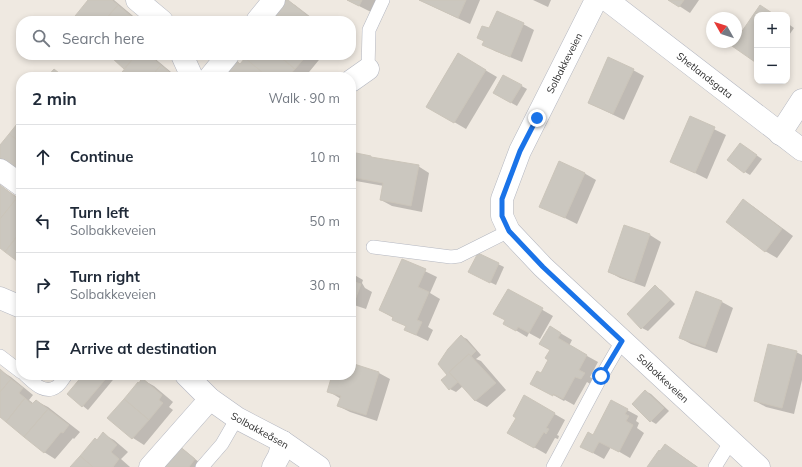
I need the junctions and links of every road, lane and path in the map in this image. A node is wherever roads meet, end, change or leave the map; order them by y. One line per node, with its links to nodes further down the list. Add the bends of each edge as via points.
1 (137, 0): 6 (street)
2 (274, 0): 7 (street)
3 (383, 0): 12 (lane, via 369,30)
4 (596, 0): 18 (street, Solbakkeveien, via 520,151 502,199 502,216)
5 (607, 0): 14 (street, Shetlandsgata)
6 (156, 16)
7 (261, 16)
8 (184, 60): 10 (street)
9 (224, 60): 11 (street)
10 (190, 72)
11 (214, 72)
12 (359, 75)
13 (802, 100): 14 (street)
14 (780, 134): 15 (street, Shetlandsgata)
15 (802, 150)
16 (0, 170): 17 (street)
17 (16, 181)
18 (509, 231): 19 (lane, via 451,258); 20 (street, Solbakkeveien, via 543,267)
19 (373, 247)
20 (622, 341): 28 (street, Solbakkeveien); 34 (lane)
21 (0, 356): 22 (lane)
22 (16, 368)
23 (30, 380): 24 (lane, via 40,388 48,390 56,387)
24 (62, 380)
25 (191, 380): 26 (street, Solbakkeåsen)
26 (210, 399): 27 (street, Solbakkeåsen); 30 (street)
27 (237, 418): 29 (street, Solbakkeåsen); 31 (lane, via 222,444)
28 (731, 441): 35 (lane); 36 (street, Solbakkeveien)
29 (283, 442): 32 (street); 33 (street, Solbakkeåsen)
30 (150, 467)
31 (202, 467)
32 (273, 467)
33 (319, 467)
34 (553, 467)
35 (715, 467)
36 (758, 467)

